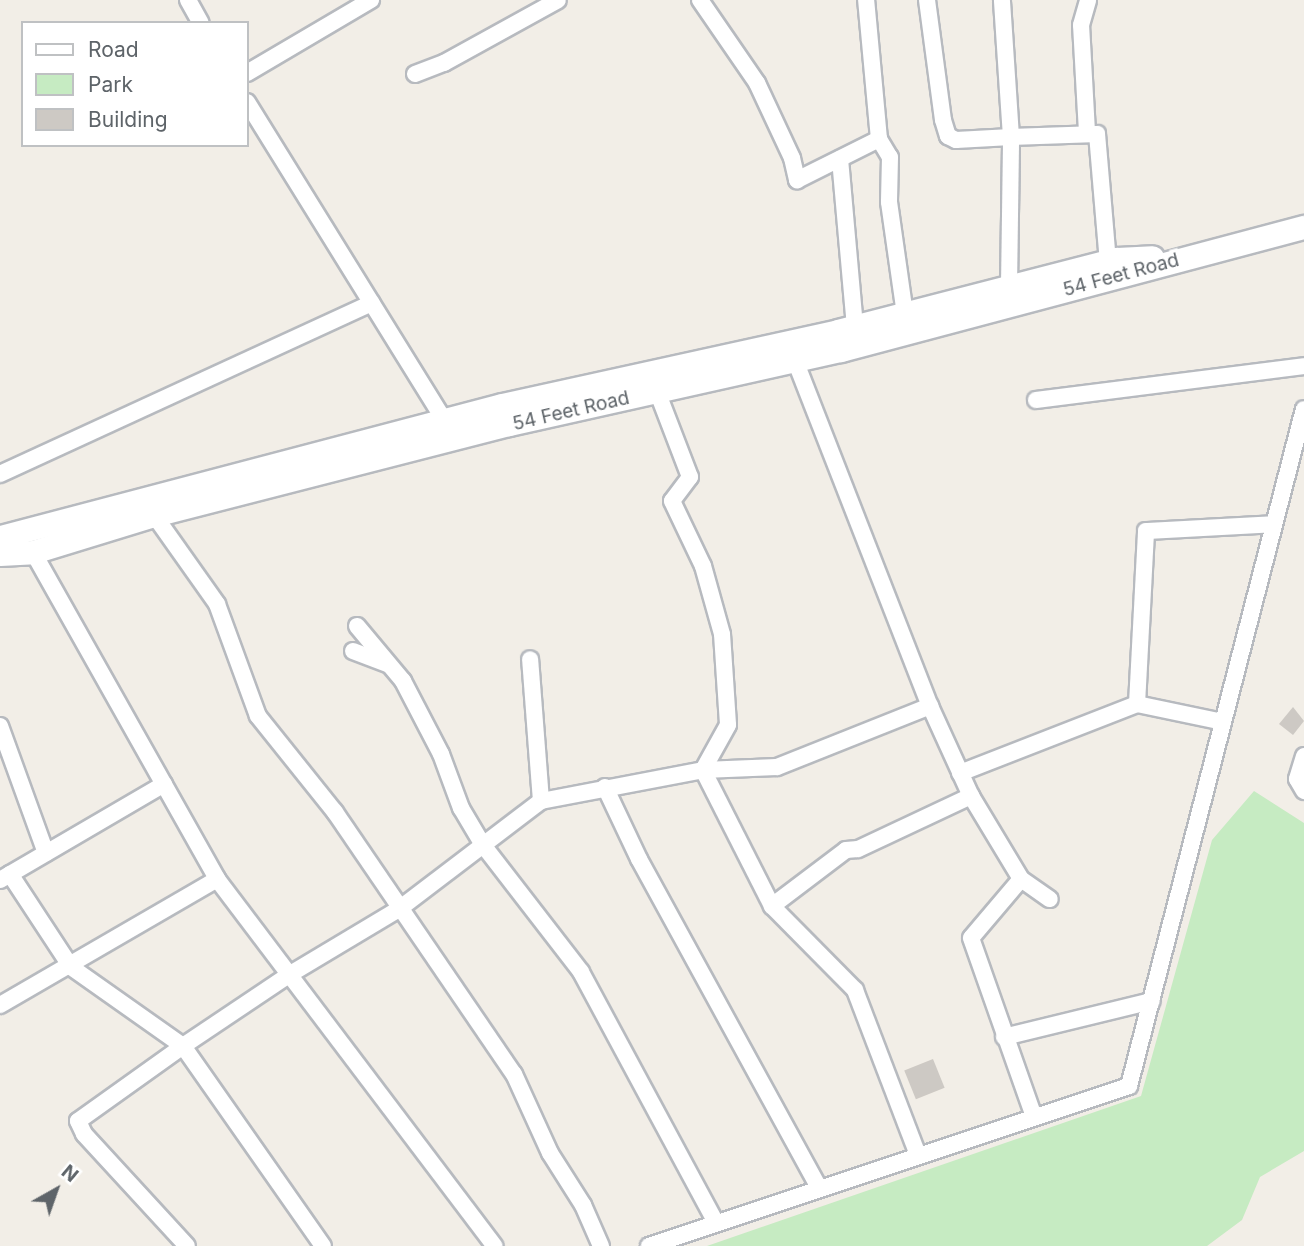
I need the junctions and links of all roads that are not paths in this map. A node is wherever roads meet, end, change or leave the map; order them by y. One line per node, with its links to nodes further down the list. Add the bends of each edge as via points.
1 (188, 0): 9 (street)
2 (371, 0): 10 (street)
3 (558, 0): 11 (street)
4 (700, 0): 16 (street, via 757,83 797,180)
5 (866, 0): 15 (street)
6 (927, 0): 14 (street, via 948,136 956,140)
7 (1002, 0): 14 (street)
8 (1088, 0): 13 (street, via 1081,25)
9 (200, 21)
10 (248, 72)
11 (415, 74)
12 (248, 104): 21 (street)
13 (1087, 132): 14 (street); 19 (street, via 1097,134 1100,142)
14 (1011, 137): 20 (street)
15 (879, 139): 16 (street); 22 (street, via 890,157 889,202)
16 (840, 159): 23 (street)
17 (1304, 227): 18 (street)
18 (1204, 253): 19 (street, 54 Feet Road); 24 (street, 54 Feet Road)
19 (1108, 262): 20 (street, 54 Feet Road)
20 (1009, 287): 22 (street, 54 Feet Road)
21 (372, 303): 29 (street); 30 (street)
22 (905, 314): 23 (street, 54 Feet Road)
23 (855, 326): 29 (street, 54 Feet Road)
24 (795, 360): 26 (street, 54 Feet Road); 41 (street)
25 (1304, 366): 27 (street)
26 (657, 391): 29 (street, 54 Feet Road); 45 (street, via 690,477 672,501 703,566 722,634 728,725)
27 (1036, 400)
28 (1304, 410): 32 (street)
29 (445, 430): 31 (street, 54 Feet Road); 33 (street, 54 Feet Road)
30 (0, 474)
31 (154, 515): 34 (street, 54 Feet Road); 59 (street, via 217,604 258,716 335,812)
32 (1274, 524): 40 (street, via 1146,531); 42 (street)
33 (0, 537)
34 (33, 552): 35 (street, 54 Feet Road); 47 (street)
35 (0, 554)
36 (357, 626): 39 (street)
37 (353, 651): 39 (street)
38 (530, 659): 51 (street)
39 (389, 665): 52 (street, via 403,681 441,754 461,808)
40 (1137, 704): 42 (street); 46 (street)
41 (930, 706): 45 (street, via 777,767); 46 (street)
42 (1223, 722): 62 (street)
43 (0, 726): 53 (street)
44 (1304, 756): 49 (street, via 1297,779)
45 (703, 770): 48 (street); 58 (street)
46 (960, 773): 50 (street)
47 (164, 785): 53 (street); 55 (street)
48 (605, 787): 51 (street); 68 (street, via 639,859)
49 (1304, 791)
50 (971, 796): 56 (street); 58 (street, via 859,849 846,850)
51 (541, 801): 52 (street)
52 (483, 845): 59 (street); 69 (street, via 581,972)
53 (46, 853): 54 (street)
54 (5, 877): 60 (street)
55 (218, 879): 60 (street); 61 (street)
56 (1021, 879): 57 (street); 64 (street, via 971,938)
57 (1050, 899)
58 (772, 906): 67 (street, via 855,990)
59 (399, 909): 61 (street); 73 (street, via 514,1074 550,1153 583,1205)
60 (71, 967): 63 (street); 65 (street)
61 (286, 976): 65 (street); 72 (street)
62 (1152, 1000): 64 (street); 66 (street, via 1129,1086)
63 (0, 1005)
64 (1004, 1037): 66 (street)
65 (183, 1046): 70 (street, via 78,1121 84,1134); 71 (street)
66 (1034, 1117): 67 (street)
67 (918, 1155): 68 (street)
68 (820, 1188): 69 (street)
69 (716, 1223): 74 (street)
70 (187, 1246)
71 (323, 1246)
72 (495, 1246)
73 (601, 1246)
74 (649, 1246)

